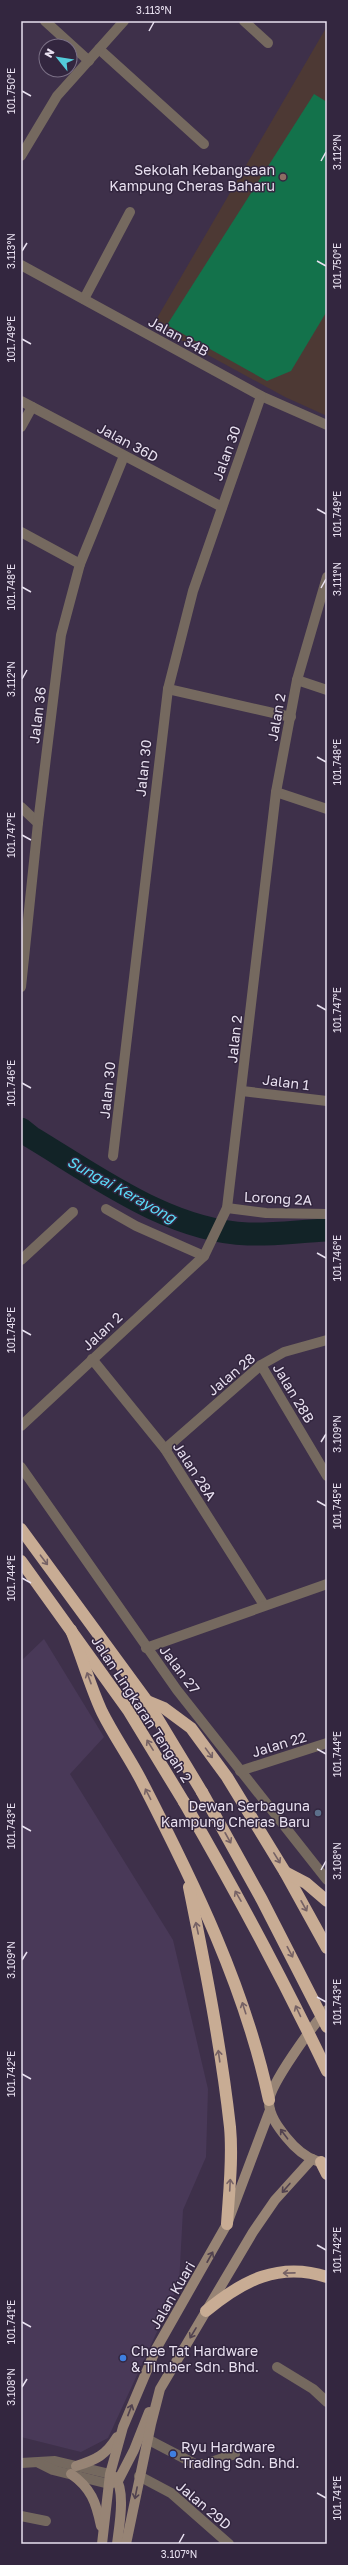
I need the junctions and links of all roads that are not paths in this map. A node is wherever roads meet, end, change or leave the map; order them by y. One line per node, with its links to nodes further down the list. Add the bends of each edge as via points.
1 (45, 21): 6 (street)
2 (124, 21): 5 (street)
3 (244, 21): 4 (street)
4 (268, 43)
5 (99, 49): 6 (street); 8 (street)
6 (88, 61): 7 (street, via 58,96)
7 (24, 144): 9 (street)
8 (204, 144)
9 (21, 156)
10 (130, 212): 12 (street)
11 (21, 265): 12 (street, Jalan 34B)
12 (84, 299): 13 (street, Jalan 34B)
13 (261, 396): 16 (street, Jalan 34B); 19 (street, Jalan 30)
14 (21, 401): 15 (street, Jalan 36D)
15 (32, 407): 17 (street); 18 (street, Jalan 36D)
16 (327, 425)
17 (21, 427)
18 (124, 456): 19 (street, Jalan 36D); 21 (street, Jalan 36)
19 (222, 507): 24 (street, Jalan 30, via 193,591)
20 (21, 532): 21 (street)
21 (80, 564): 30 (street, Jalan 36, via 61,635)
22 (327, 576): 23 (street, Jalan 2)
23 (297, 680): 25 (street); 26 (street, Jalan 2)
24 (168, 689): 26 (street); 35 (street, Jalan 30)
25 (327, 690)
26 (291, 717): 27 (street, Jalan 2)
27 (276, 792): 29 (street); 33 (street, Jalan 2)
28 (21, 807): 30 (street)
29 (327, 809)
30 (38, 823): 31 (street, Jalan 36)
31 (21, 983): 32 (street, Jalan 36)
32 (21, 987)
33 (242, 1091): 34 (street, Jalan 1); 38 (street, Jalan 2)
34 (327, 1101)
35 (113, 1156)
36 (106, 1208): 40 (street, via 136,1226)
37 (73, 1212): 41 (street)
38 (225, 1212): 39 (street, Lorong 2A); 40 (street, Jalan 2)
39 (327, 1214)
40 (206, 1252): 43 (street, Jalan 2)
41 (21, 1260)
42 (327, 1340): 44 (street, Jalan 28, via 284,1352)
43 (92, 1359): 45 (street, Jalan 2); 46 (street, Jalan 28A)
44 (261, 1365): 46 (street, Jalan 28); 48 (street, Jalan 28B)
45 (21, 1426)
46 (165, 1449): 52 (street, Jalan 28A)
47 (21, 1467): 54 (street, Jalan 27)
48 (327, 1476)
49 (21, 1529): 55 (highway, Jalan Lingkaran Tengah 2, one-way to 55)
50 (21, 1562): 53 (highway, Jalan Lingkaran Tengah 2)
51 (327, 1584): 52 (street)
52 (264, 1605): 54 (street)
53 (72, 1630): 58 (highway, one-way to 53, via 140,1779 102,1712); 65 (highway, Jalan Lingkaran Tengah 2, one-way to 53, bridge, via 253,1923 184,1802 128,1710)
54 (146, 1648): 57 (street, Jalan 27)
55 (147, 1701): 59 (highway, one-way to 59, via 164,1708 191,1728 227,1777); 64 (highway, Jalan Lingkaran Tengah 2, one-way to 64, bridge, via 202,1792 262,1900)
56 (327, 1743): 57 (street, Jalan 22)
57 (240, 1771): 60 (street, Jalan 27)
58 (184, 1866): 66 (highway, one-way to 58, via 261,2060 237,1988 215,1931); 69 (highway, one-way to 58, via 231,2165 230,2127 211,2002)
59 (285, 1872): 61 (highway, via 306,1883); 62 (highway, one-way to 62)
60 (327, 1880)
61 (327, 1901)
62 (327, 1948)
63 (327, 2010): 66 (street, Jalan Kuari, via 285,2067)
64 (327, 2027)
65 (327, 2071)
66 (269, 2105): 67 (street, one-way to 66, via 292,2144); 69 (street, Jalan Kuari)
67 (320, 2161): 68 (highway); 71 (street, one-way to 71, via 275,2200)
68 (327, 2174)
69 (227, 2224): 75 (street, Jalan Kuari, one-way to 69, via 156,2349)
70 (327, 2277): 71 (highway, one-way to 71, via 301,2272 277,2273 251,2280)
71 (206, 2311): 73 (street, one-way to 73)
72 (277, 2367): 74 (street, via 313,2389)
73 (160, 2389): 76 (street); 81 (street, via 134,2450)
74 (327, 2402)
75 (123, 2427): 79 (street, via 107,2452); 81 (street, Jalan Kuari)
76 (147, 2440): 77 (street, via 195,2464 205,2464); 80 (street)
77 (235, 2454)
78 (21, 2463): 79 (street, via 55,2461)
79 (73, 2470): 81 (street); 84 (street, via 91,2492)
80 (139, 2476): 86 (street, one-way to 86); 87 (street, Jalan 29D, via 171,2494)
81 (112, 2479): 84 (street, Jalan Kuari); 85 (street, via 121,2502)
82 (21, 2516): 83 (street)
83 (46, 2521)
84 (102, 2540)
85 (117, 2544)
86 (126, 2544)
87 (230, 2544)

